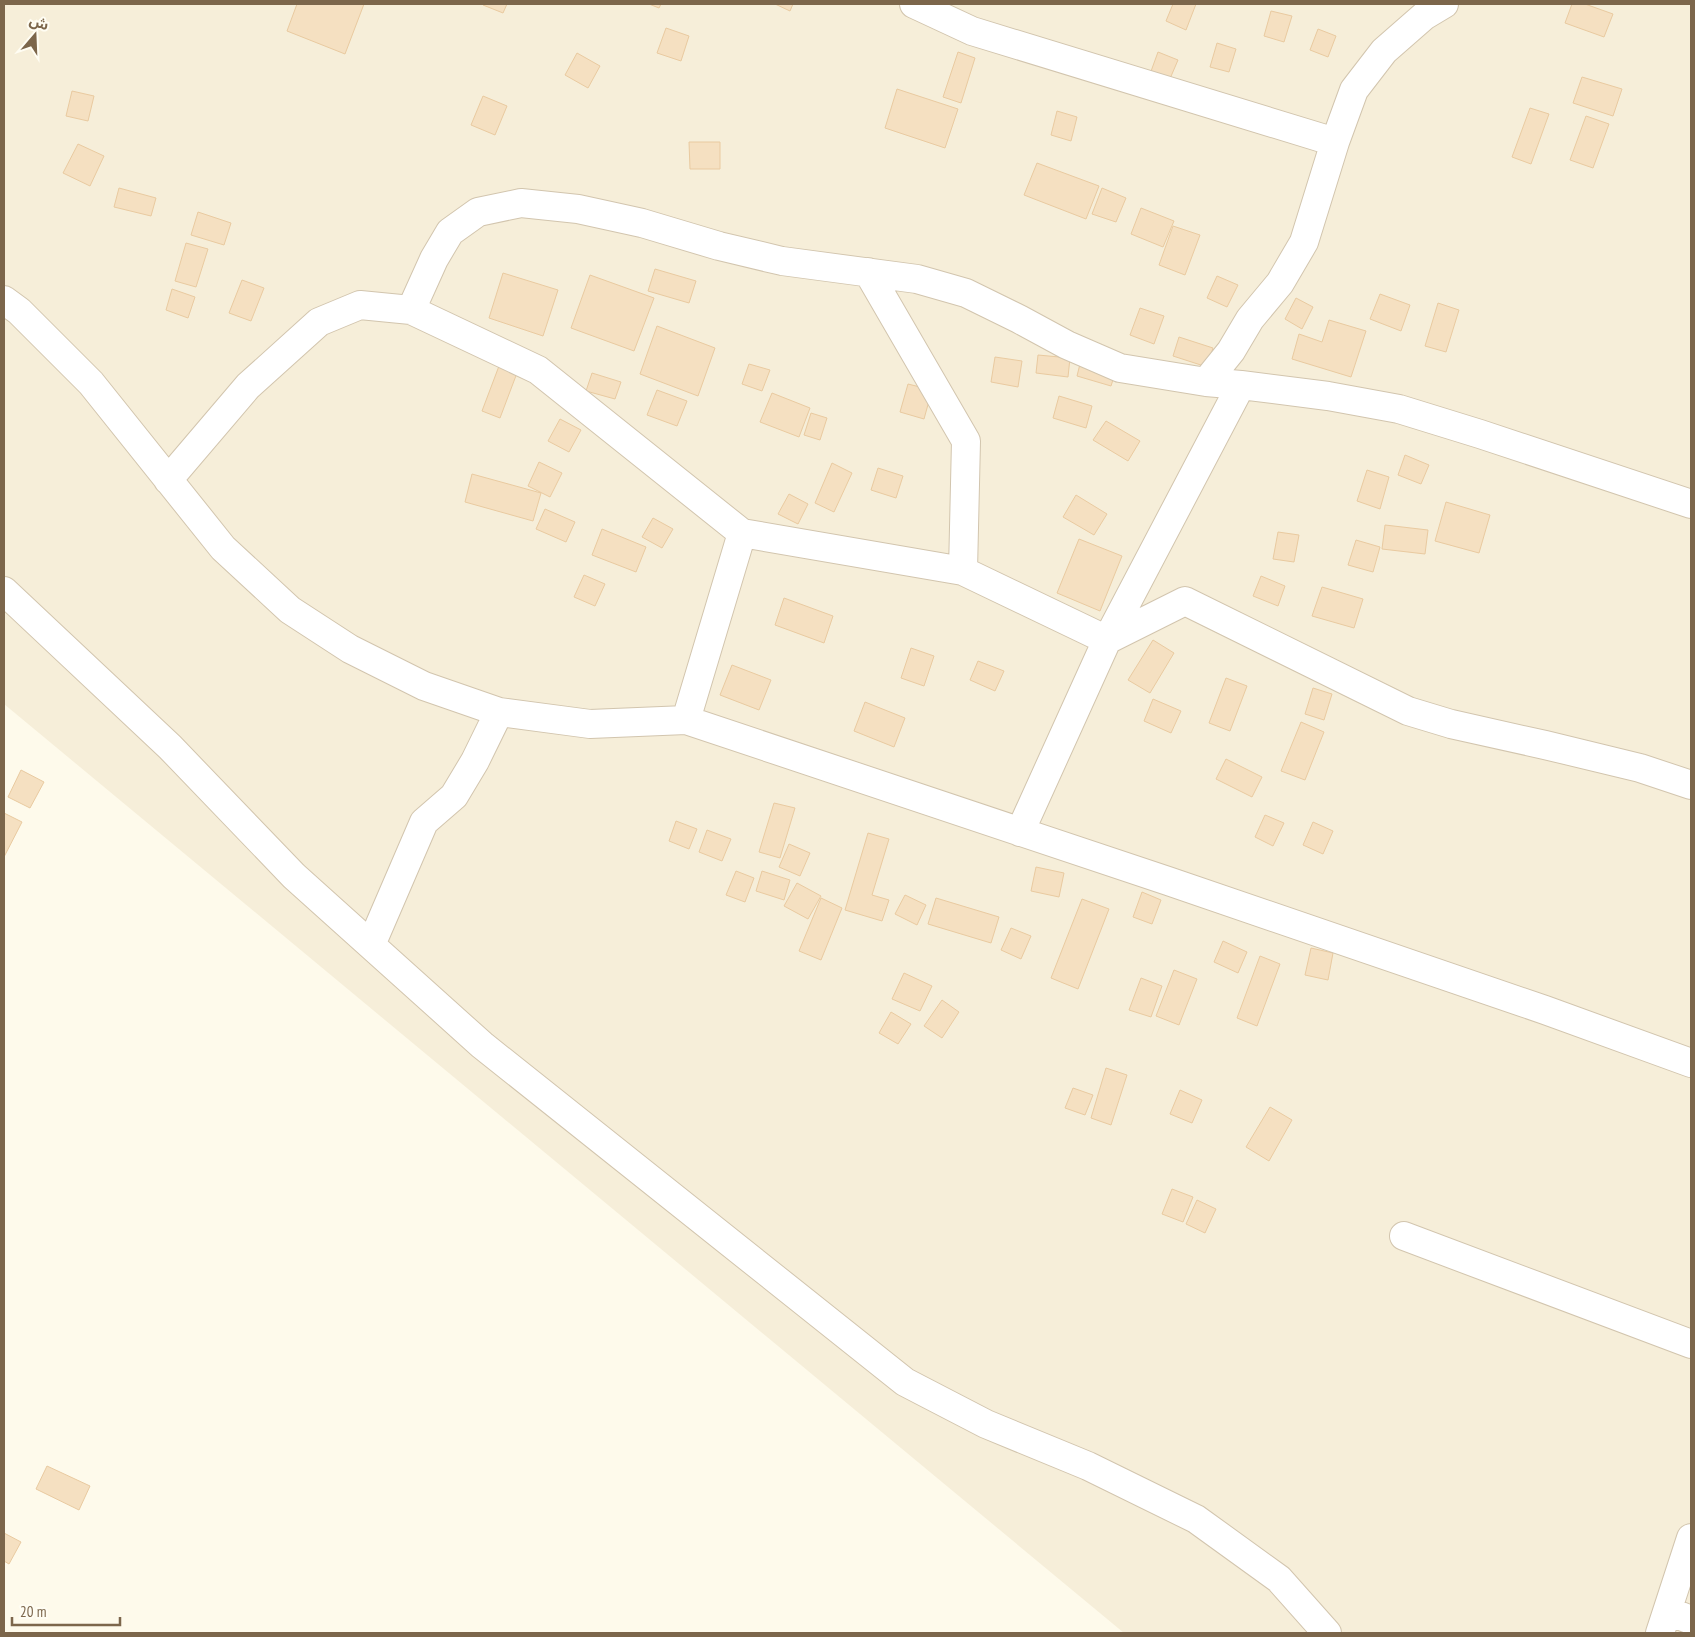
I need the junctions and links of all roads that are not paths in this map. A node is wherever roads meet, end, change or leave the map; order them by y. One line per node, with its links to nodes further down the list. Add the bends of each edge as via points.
1 (914, 4): 3 (street, via 972,31)
2 (1444, 4): 3 (street, via 1424,16 1384,50 1354,90)
3 (1334, 142): 7 (street, via 1304,242 1280,284 1250,319)
4 (868, 272): 6 (street, via 782,262 642,222 578,209 521,204 478,212 450,232); 7 (street, via 917,279 966,293 1067,345 1120,368); 12 (street, via 966,441)
5 (4, 300): 9 (street, via 19,310 91,383)
6 (411, 310): 9 (street, via 360,305 319,322 248,386); 11 (street, via 538,370)
7 (1206, 382): 8 (street)
8 (1241, 384): 10 (street, via 1399,409); 14 (street)
9 (168, 480): 15 (street, via 223,548 290,610 350,649 424,686)
10 (1691, 504)
11 (742, 533): 12 (street); 16 (street)
12 (963, 571): 14 (street)
13 (4, 591): 19 (street, via 170,747 294,876)
14 (1108, 640): 17 (street, via 1185,601 1408,710 1451,724 1640,768); 18 (street)
15 (499, 712): 16 (street, via 590,724); 19 (street, via 454,796 424,822)
16 (686, 720): 18 (street)
17 (1691, 785)
18 (1020, 832): 20 (street)
19 (372, 945): 25 (street, via 482,1045 905,1382 986,1424 1088,1466 1196,1519 1279,1579)
20 (1691, 1063)
21 (1404, 1236): 22 (street)
22 (1691, 1344)
23 (1691, 1538): 24 (street)
24 (1673, 1621)
25 (1327, 1633)

